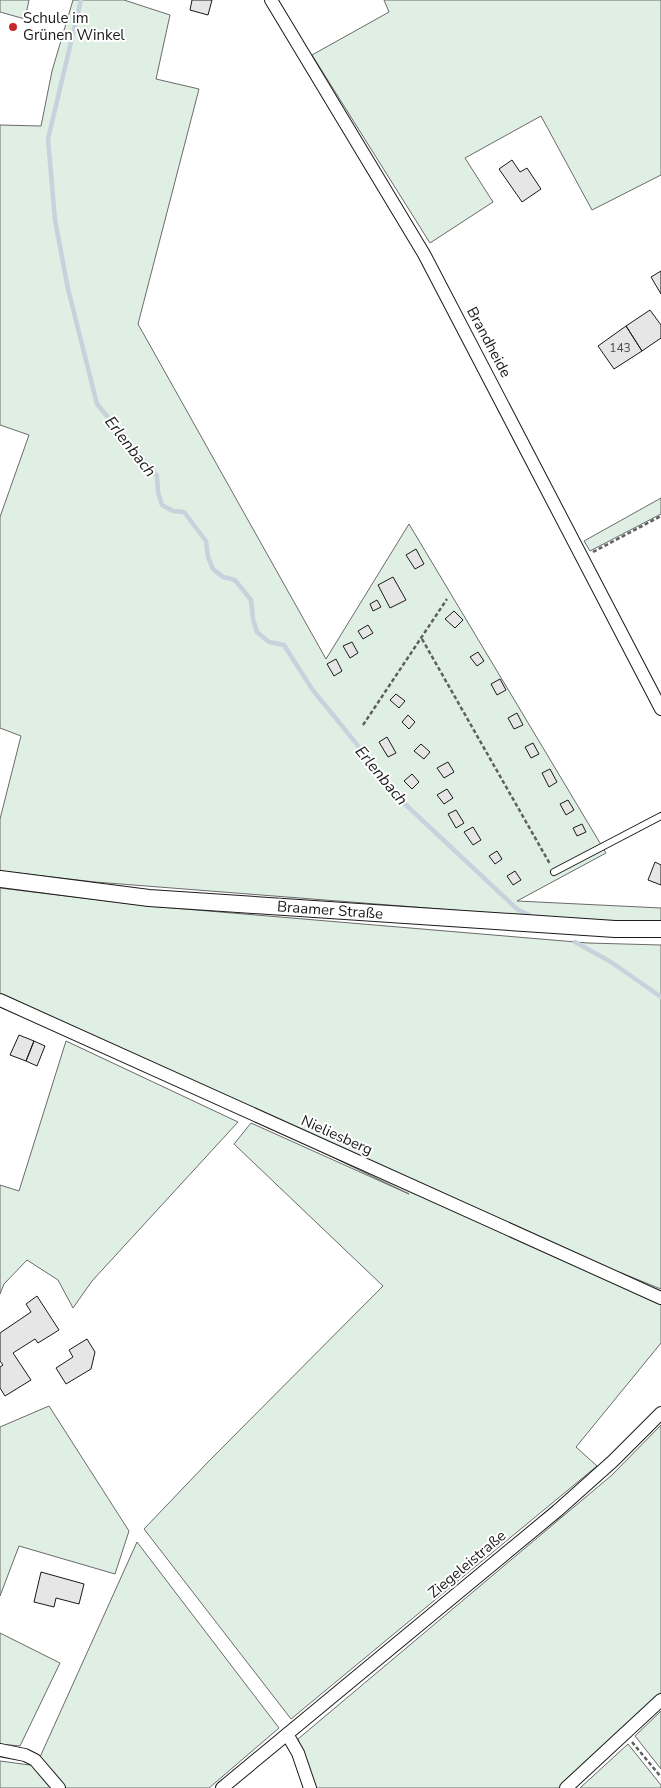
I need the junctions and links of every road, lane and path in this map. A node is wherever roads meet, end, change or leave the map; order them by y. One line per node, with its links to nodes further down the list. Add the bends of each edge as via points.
1 (271, 0): 3 (street, Brandheide, via 424,254)
2 (661, 516): 3 (path)
3 (583, 558): 6 (street, Brandheide)
4 (447, 599): 5 (path)
5 (422, 639): 7 (path); 9 (path)
6 (661, 709)
7 (363, 725)
8 (661, 816): 9 (lane)
9 (554, 872)
10 (0, 879): 11 (street, Braamer Straße, via 159,899 615,930)
11 (661, 929)
12 (0, 1000): 13 (street, Nieliesberg)
13 (661, 1298)
14 (661, 1413): 16 (street, Ziegeleistraße, via 557,1511)
15 (661, 1700): 17 (street)
16 (287, 1734): 21 (street, Ziegeleistraße); 22 (street)
17 (625, 1734): 19 (path); 23 (street)
18 (0, 1750): 20 (street, via 35,1760)
19 (661, 1777)
20 (59, 1788)
21 (222, 1788)
22 (310, 1788)
23 (566, 1788)

